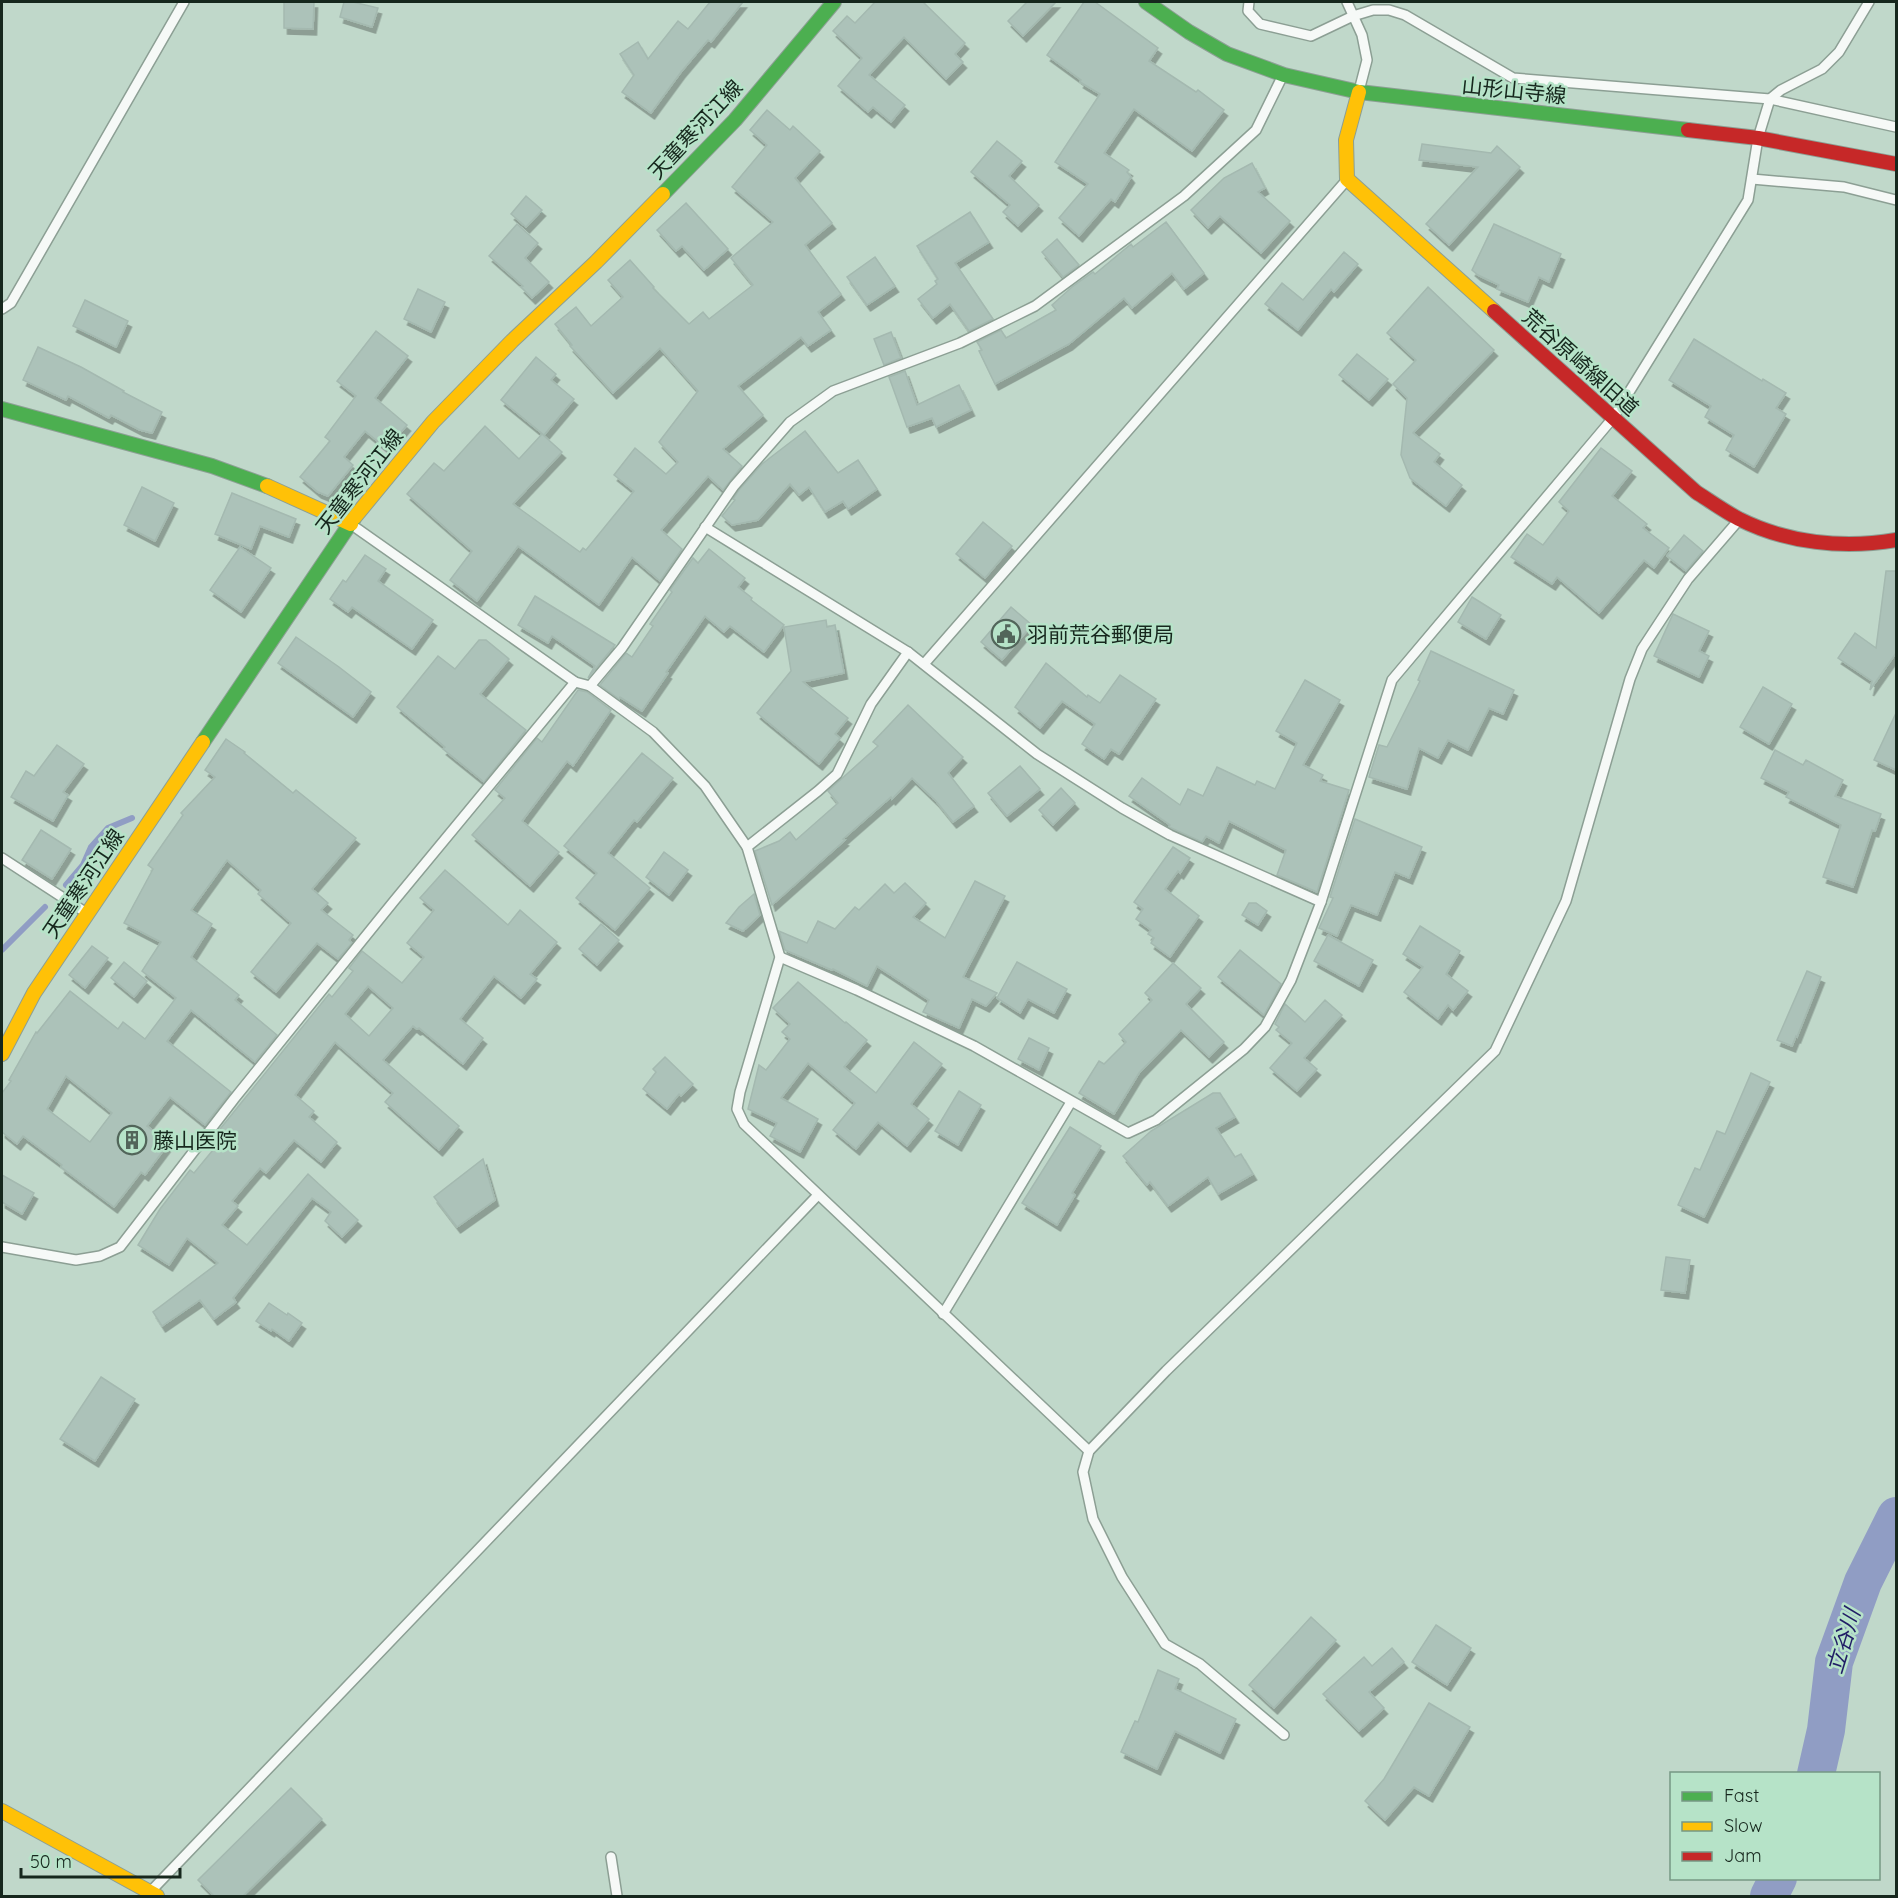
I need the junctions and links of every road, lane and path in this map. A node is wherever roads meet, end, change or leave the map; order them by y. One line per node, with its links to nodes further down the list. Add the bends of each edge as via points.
1 (184, 2): 17 (lane, via 11,303)
2 (834, 2): 21 (main road, 天童寒河江線, via 735,120 433,422)
3 (1146, 2): 8 (main road, 山形山寺線, via 1227,54)
4 (1249, 2): 7 (lane, via 1248,11 1260,24 1311,36)
5 (1347, 2): 7 (lane)
6 (1869, 2): 10 (lane, via 1839,52 1822,69)
7 (1353, 16): 9 (lane, via 1367,60); 10 (lane, via 1389,9 1405,15 1513,78)
8 (1284, 75): 9 (main road, 山形山寺線); 22 (lane, via 1256,130 1184,196 1035,306 960,343 833,391 790,422)
9 (1359, 92): 12 (main road, 山形山寺線); 14 (main road, via 1346,140)
10 (1770, 99): 11 (lane); 12 (lane)
11 (1896, 127)
12 (1758, 138): 13 (main road, 山形山寺線); 15 (lane)
13 (1896, 164)
14 (1347, 179): 19 (main road, 荒谷原崎線旧道); 25 (lane)
15 (1752, 179): 16 (lane, via 1844,187); 19 (lane, via 1748,200)
16 (1896, 200)
17 (2, 309)
18 (2, 409): 21 (main road, via 212,466 275,489)
19 (1613, 418): 20 (main road, 荒谷原崎線旧道, via 1696,492); 30 (lane, via 1392,680)
20 (1740, 519): 23 (main road, 荒谷原崎線旧道, via 1771,531 1829,544); 38 (lane, via 1688,579 1642,649 1566,901 1496,1051 1174,1363)
21 (351, 524): 26 (lane); 31 (main road, 天童寒河江線)
22 (705, 527): 24 (lane); 27 (lane, via 622,648)
23 (1896, 540)
24 (908, 652): 25 (lane); 28 (lane, via 871,704 837,774)
25 (924, 664): 30 (lane, via 1037,754 1122,808 1170,835)
26 (574, 682): 27 (lane); 36 (lane, via 234,1099 120,1247 76,1260)
27 (590, 686): 28 (lane, via 653,732 705,786)
28 (747, 847): 32 (lane)
29 (2, 858): 31 (lane)
30 (1321, 902): 34 (lane, via 1291,980 1265,1027 1244,1049 1155,1120 1128,1133)
31 (87, 914): 33 (main road, 天童寒河江線, via 34,993)
32 (780, 957): 34 (lane, via 974,1046); 35 (lane, via 737,1109 744,1124)
33 (2, 1054)
34 (1071, 1102): 37 (lane)
35 (818, 1195): 37 (lane); 42 (lane)
36 (2, 1247)
37 (943, 1314): 38 (lane)
38 (1089, 1451): 39 (lane, via 1083,1472 1094,1519 1122,1577 1165,1644 1200,1664)
39 (1284, 1735)
40 (2, 1811): 42 (main road)
41 (611, 1857): 43 (lane)
42 (153, 1894)
43 (617, 1896)

